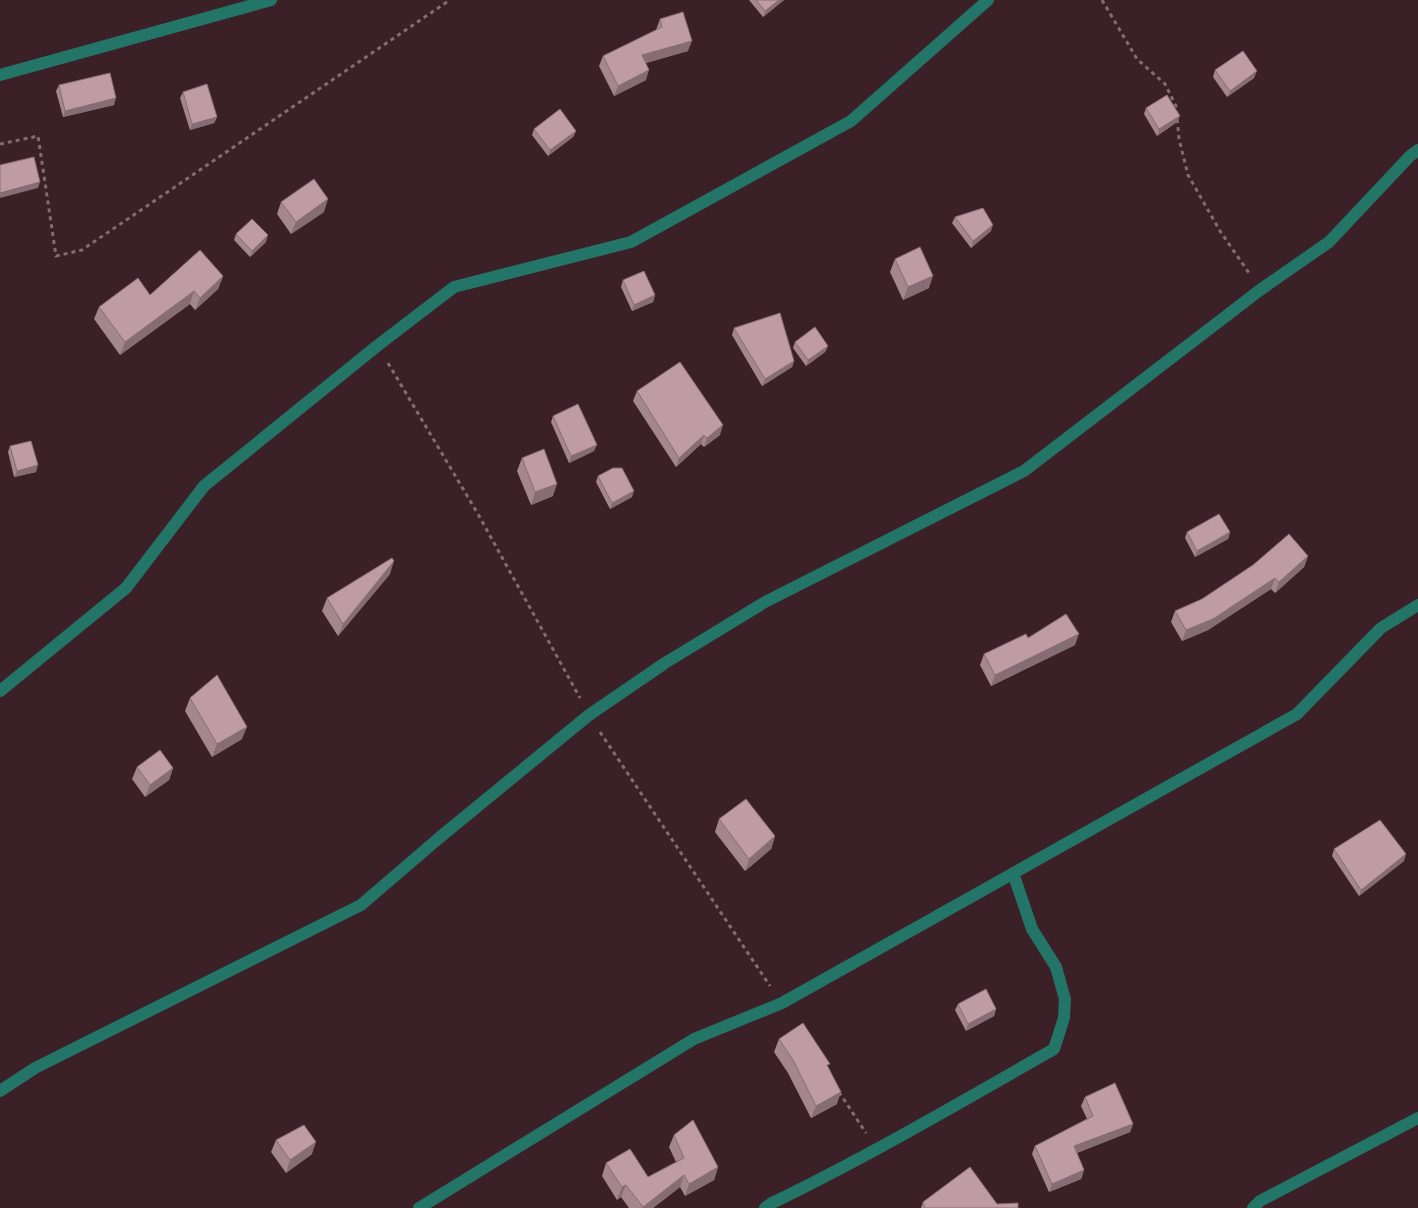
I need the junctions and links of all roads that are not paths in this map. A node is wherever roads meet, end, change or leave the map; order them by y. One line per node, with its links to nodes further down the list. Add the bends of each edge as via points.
1 (271, 0): 3 (street)
2 (988, 0): 6 (street, via 851,121 631,242 454,287 204,486 126,588)
3 (0, 74)
4 (1418, 150): 8 (street, via 1329,242 1260,290 1024,471 764,602 665,663 589,715 361,905 35,1068)
5 (1418, 605): 7 (street, via 1381,628 1297,714)
6 (0, 691)
7 (1013, 873): 10 (street, via 782,1003 694,1039); 11 (street, via 1032,928 1056,967 1065,999 1064,1018 1054,1050 877,1150)
8 (0, 1091)
9 (1418, 1118): 12 (street, via 1260,1201)
10 (419, 1208)
11 (765, 1208)
12 (1253, 1208)

